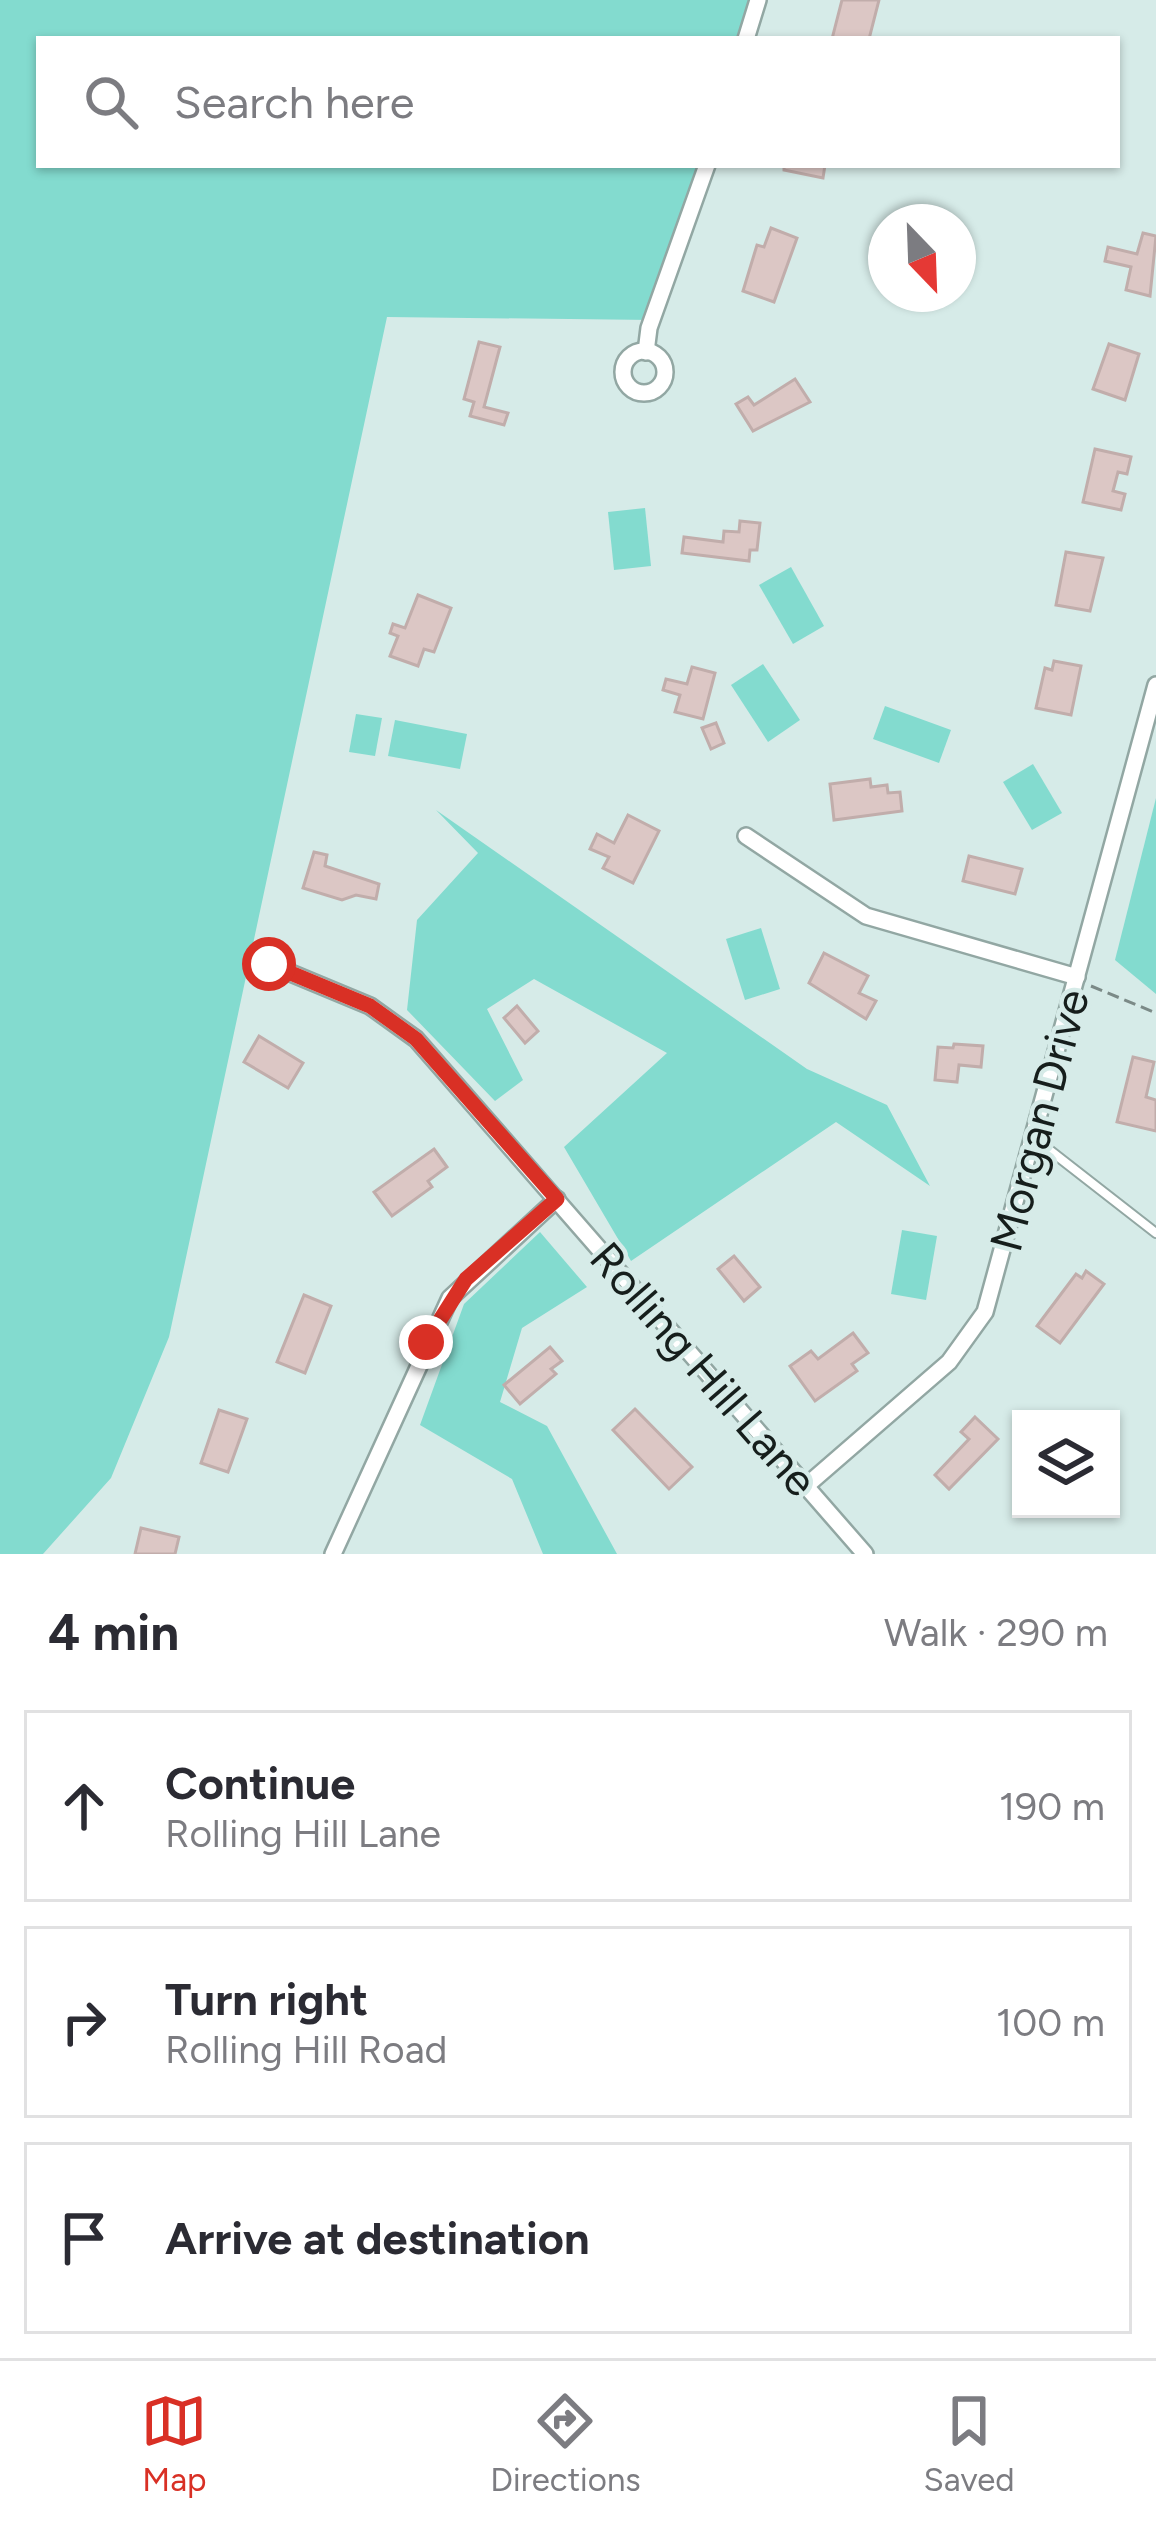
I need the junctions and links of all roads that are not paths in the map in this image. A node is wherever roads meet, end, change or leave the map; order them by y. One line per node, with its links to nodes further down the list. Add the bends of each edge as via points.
1 (758, 0): 2 (street)
2 (747, 36)
3 (706, 168): 4 (street)
4 (646, 352)
5 (1156, 685): 8 (street, Morgan Drive)
6 (746, 836): 8 (street, via 866,916)
7 (269, 964): 10 (street, Rolling Hill Lane, via 370,1006 416,1039)
8 (1077, 979): 9 (street, Morgan Drive)
9 (1034, 1137): 11 (lane); 12 (street, Morgan Drive, via 994,1284 971,1337)
10 (557, 1199): 12 (street, Rolling Hill Lane); 13 (street, via 451,1298)
11 (1156, 1233)
12 (806, 1486): 14 (street, Rolling Hill Lane)
13 (333, 1554)
14 (865, 1554)

